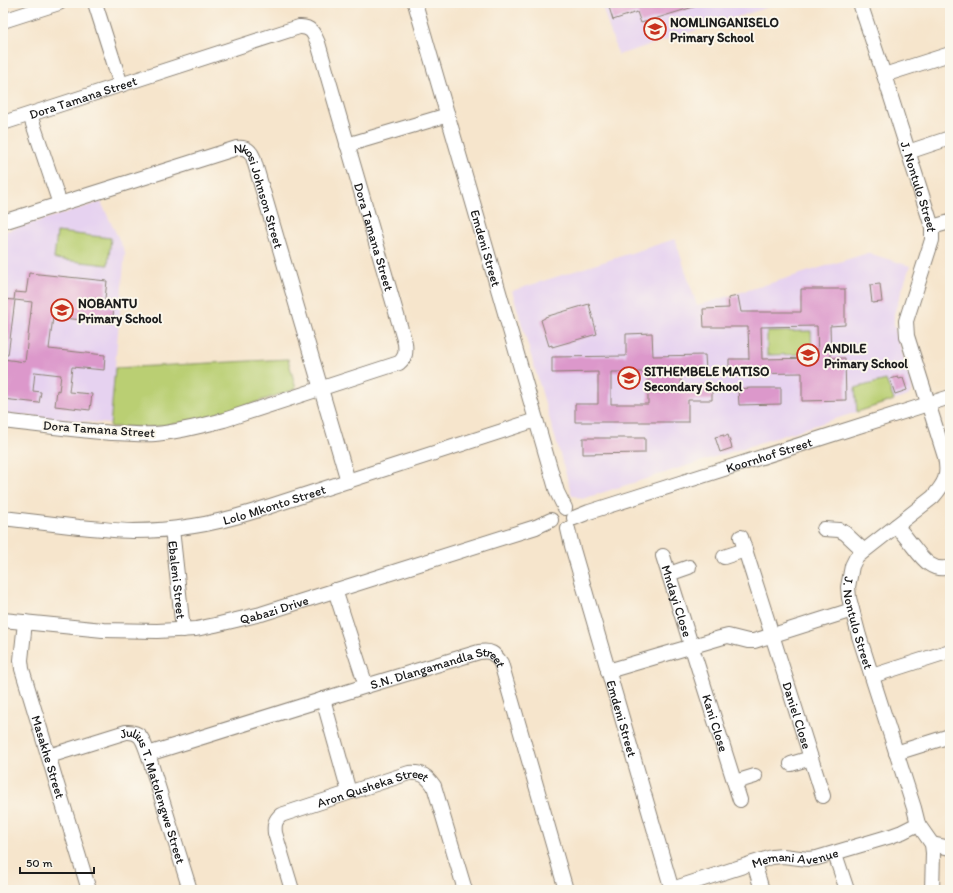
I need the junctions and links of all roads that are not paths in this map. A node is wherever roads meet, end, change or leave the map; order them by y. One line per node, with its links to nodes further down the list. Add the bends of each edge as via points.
1 (59, 3): 5 (street)
2 (95, 3): 8 (street)
3 (415, 3): 10 (street, Emdeni Street)
4 (860, 3): 7 (street, J. Nontulo Street)
5 (3, 21)
6 (950, 54): 7 (street)
7 (884, 75): 14 (street, J. Nontulo Street)
8 (121, 85): 9 (street, Dora Tamana Street); 13 (street, Dora Tamana Street, via 299,27 306,28 314,33 318,43)
9 (30, 115): 11 (street, Dora Tamana Street); 15 (street)
10 (448, 115): 13 (street); 22 (street, Emdeni Street)
11 (3, 123)
12 (950, 138): 14 (street)
13 (347, 145): 19 (street, Dora Tamana Street, via 406,352 399,363)
14 (908, 152): 18 (street, J. Nontulo Street)
15 (60, 204): 16 (street, Nkosi Johnson Street); 19 (street, Nkosi Johnson Street, via 237,148 248,150 253,157)
16 (3, 222)
17 (950, 222): 18 (street)
18 (932, 227): 21 (street, J. Nontulo Street, via 932,240 906,321 907,336)
19 (321, 388): 23 (street, Dora Tamana Street, via 217,422 155,434 94,432); 24 (street, Nkosi Johnson Street)
20 (950, 397): 21 (street, Koornhof Street)
21 (929, 404): 26 (street, Koornhof Street); 27 (street, J. Nontulo Street, via 945,456 947,474 942,487 933,497)
22 (536, 420): 24 (street, Lolo Mkonto Street); 26 (street, Emdeni Street)
23 (3, 421)
24 (348, 481): 28 (street, Lolo Mkonto Street, via 237,517)
25 (3, 518): 28 (street, Lolo Mkonto Street, via 113,530)
26 (562, 519): 36 (street, Qabazi Drive); 44 (street, Emdeni Street)
27 (896, 526): 30 (street, J. Nontulo Street); 33 (street, via 924,560 938,568)
28 (172, 529): 40 (street, Ebaleni Street)
29 (824, 529): 30 (street, via 845,533)
30 (864, 551): 37 (street, J. Nontulo Street, via 852,566 848,587)
31 (663, 556): 35 (street, Mndayi Close)
32 (724, 557): 41 (street, Daniel Close, via 743,544)
33 (950, 567)
34 (689, 568): 35 (street)
35 (669, 574): 42 (street, Mndayi Close)
36 (335, 590): 40 (street, Qabazi Drive, via 261,614); 46 (street)
37 (852, 610): 41 (street); 45 (street, J. Nontulo Street)
38 (3, 620): 39 (street, Qabazi Drive)
39 (25, 622): 40 (street, Qabazi Drive, via 103,630); 51 (street, Masakhe Street, via 20,660)
40 (183, 630)
41 (772, 636): 42 (street, via 750,641 728,636); 52 (street, Daniel Close)
42 (692, 646): 44 (street); 55 (street, Kani Close)
43 (950, 651): 45 (street)
44 (608, 671): 69 (street, Emdeni Street)
45 (872, 676): 49 (street, J. Nontulo Street)
46 (366, 686): 47 (street, S.N. Dlangamandla Street); 68 (street, S.N. Dlangamandla Street, via 479,652 492,652 496,656 501,663)
47 (323, 700): 50 (street, S.N. Dlangamandla Street); 56 (street)
48 (950, 736): 49 (street)
49 (896, 753): 59 (street, J. Nontulo Street)
50 (148, 754): 51 (street, Julius T. Matolengwe Street, via 140,735 126,732); 65 (street, Julius T. Matolengwe Street)
51 (49, 756): 64 (street, Masakhe Street)
52 (811, 758): 53 (street); 57 (street, Daniel Close)
53 (790, 764)
54 (755, 776): 55 (street)
55 (735, 782): 58 (street, Kani Close)
56 (349, 792): 66 (street, Aron Qusheka Street, via 288,812 276,819 275,833); 67 (street, Aron Qusheka Street, via 414,773 428,777 434,786)
57 (823, 796)
58 (740, 800)
59 (918, 824): 60 (street, J. Nontulo Street); 62 (street, Memani Avenue, via 891,836)
60 (932, 844): 61 (street); 72 (street)
61 (950, 848)
62 (835, 854): 63 (street, Memani Avenue, via 808,859 772,857); 71 (street)
63 (754, 863): 69 (street, Memani Avenue); 70 (street)
64 (89, 890)
65 (190, 890)
66 (292, 890)
67 (465, 890)
68 (566, 890)
69 (672, 890)
70 (762, 890)
71 (847, 890)
72 (932, 890)

